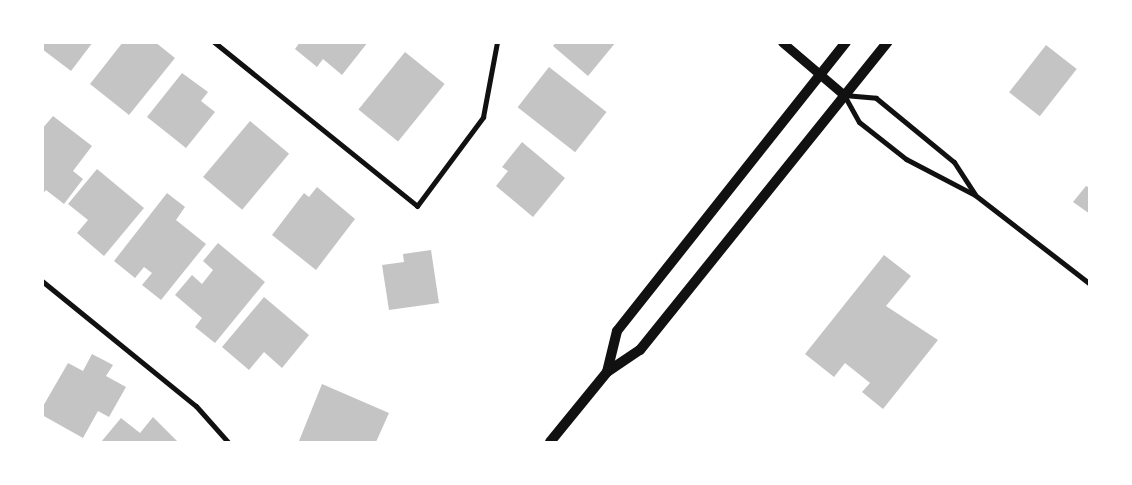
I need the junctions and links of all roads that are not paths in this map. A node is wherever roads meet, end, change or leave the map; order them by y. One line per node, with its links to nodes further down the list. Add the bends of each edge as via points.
1 (214, 42): 2 (street, via 417,206 483,117)
2 (497, 42)
3 (782, 42): 6 (street)
4 (846, 42): 6 (main road)
5 (888, 42): 7 (main road)
6 (819, 74): 7 (street); 11 (main road, via 617,331)
7 (844, 95): 8 (street, via 859,122 906,159); 8 (street, via 876,98 954,162); 11 (main road, via 640,350)
8 (975, 195): 10 (street)
9 (42, 281): 12 (street, via 196,406)
10 (1090, 284)
11 (607, 372): 13 (main road)
12 (228, 442)
13 (550, 442)

